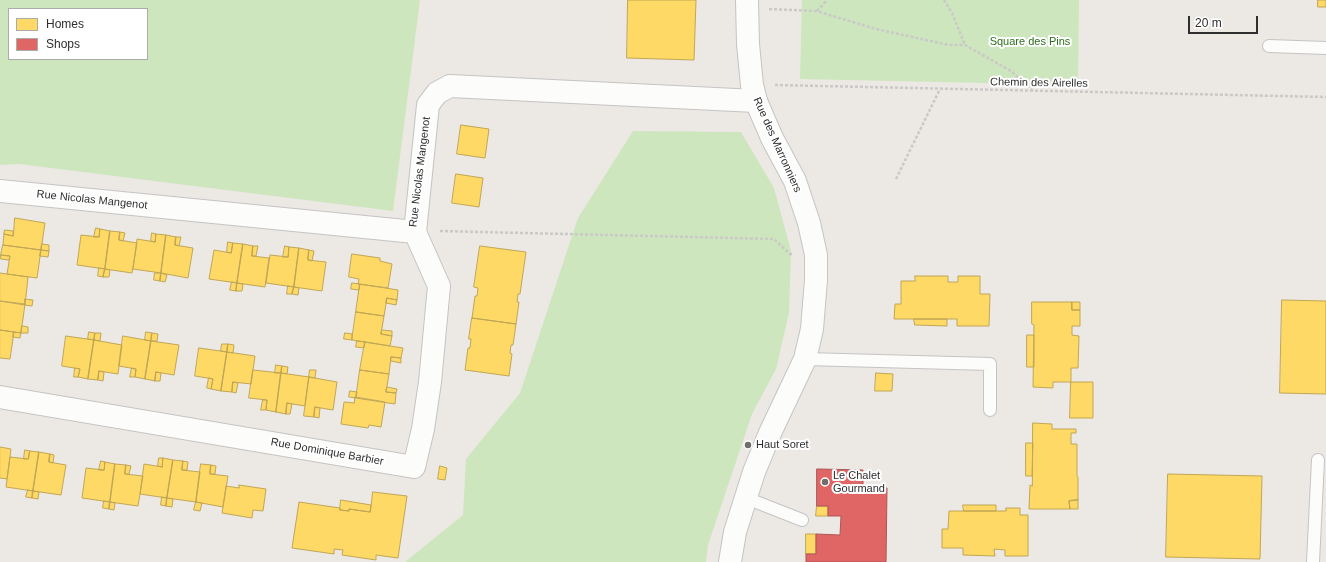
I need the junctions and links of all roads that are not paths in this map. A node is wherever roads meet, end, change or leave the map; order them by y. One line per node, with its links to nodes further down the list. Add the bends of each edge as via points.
1 (747, 4): 4 (street, Rue des Marronniers, via 748,44)
2 (1269, 46): 3 (lane)
3 (1326, 48)
4 (754, 93): 6 (street, Rue Nicolas Mangenot, via 450,86 437,93 428,105); 7 (street, Rue des Marronniers, via 772,138 795,181 809,223 816,255 812,329)
5 (0, 191): 6 (street, Rue Nicolas Mangenot)
6 (415, 232): 8 (street, Rue Dominique Barbier, via 439,286 426,413 414,467)
7 (805, 359): 9 (lane, via 990,364); 11 (street, Rue des Marronniers, via 770,433)
8 (0, 396)
9 (990, 410)
10 (1318, 460): 14 (lane)
11 (746, 498): 12 (lane); 13 (street, Rue des Marronniers, via 735,532)
12 (802, 520)
13 (730, 562)
14 (1313, 562)

